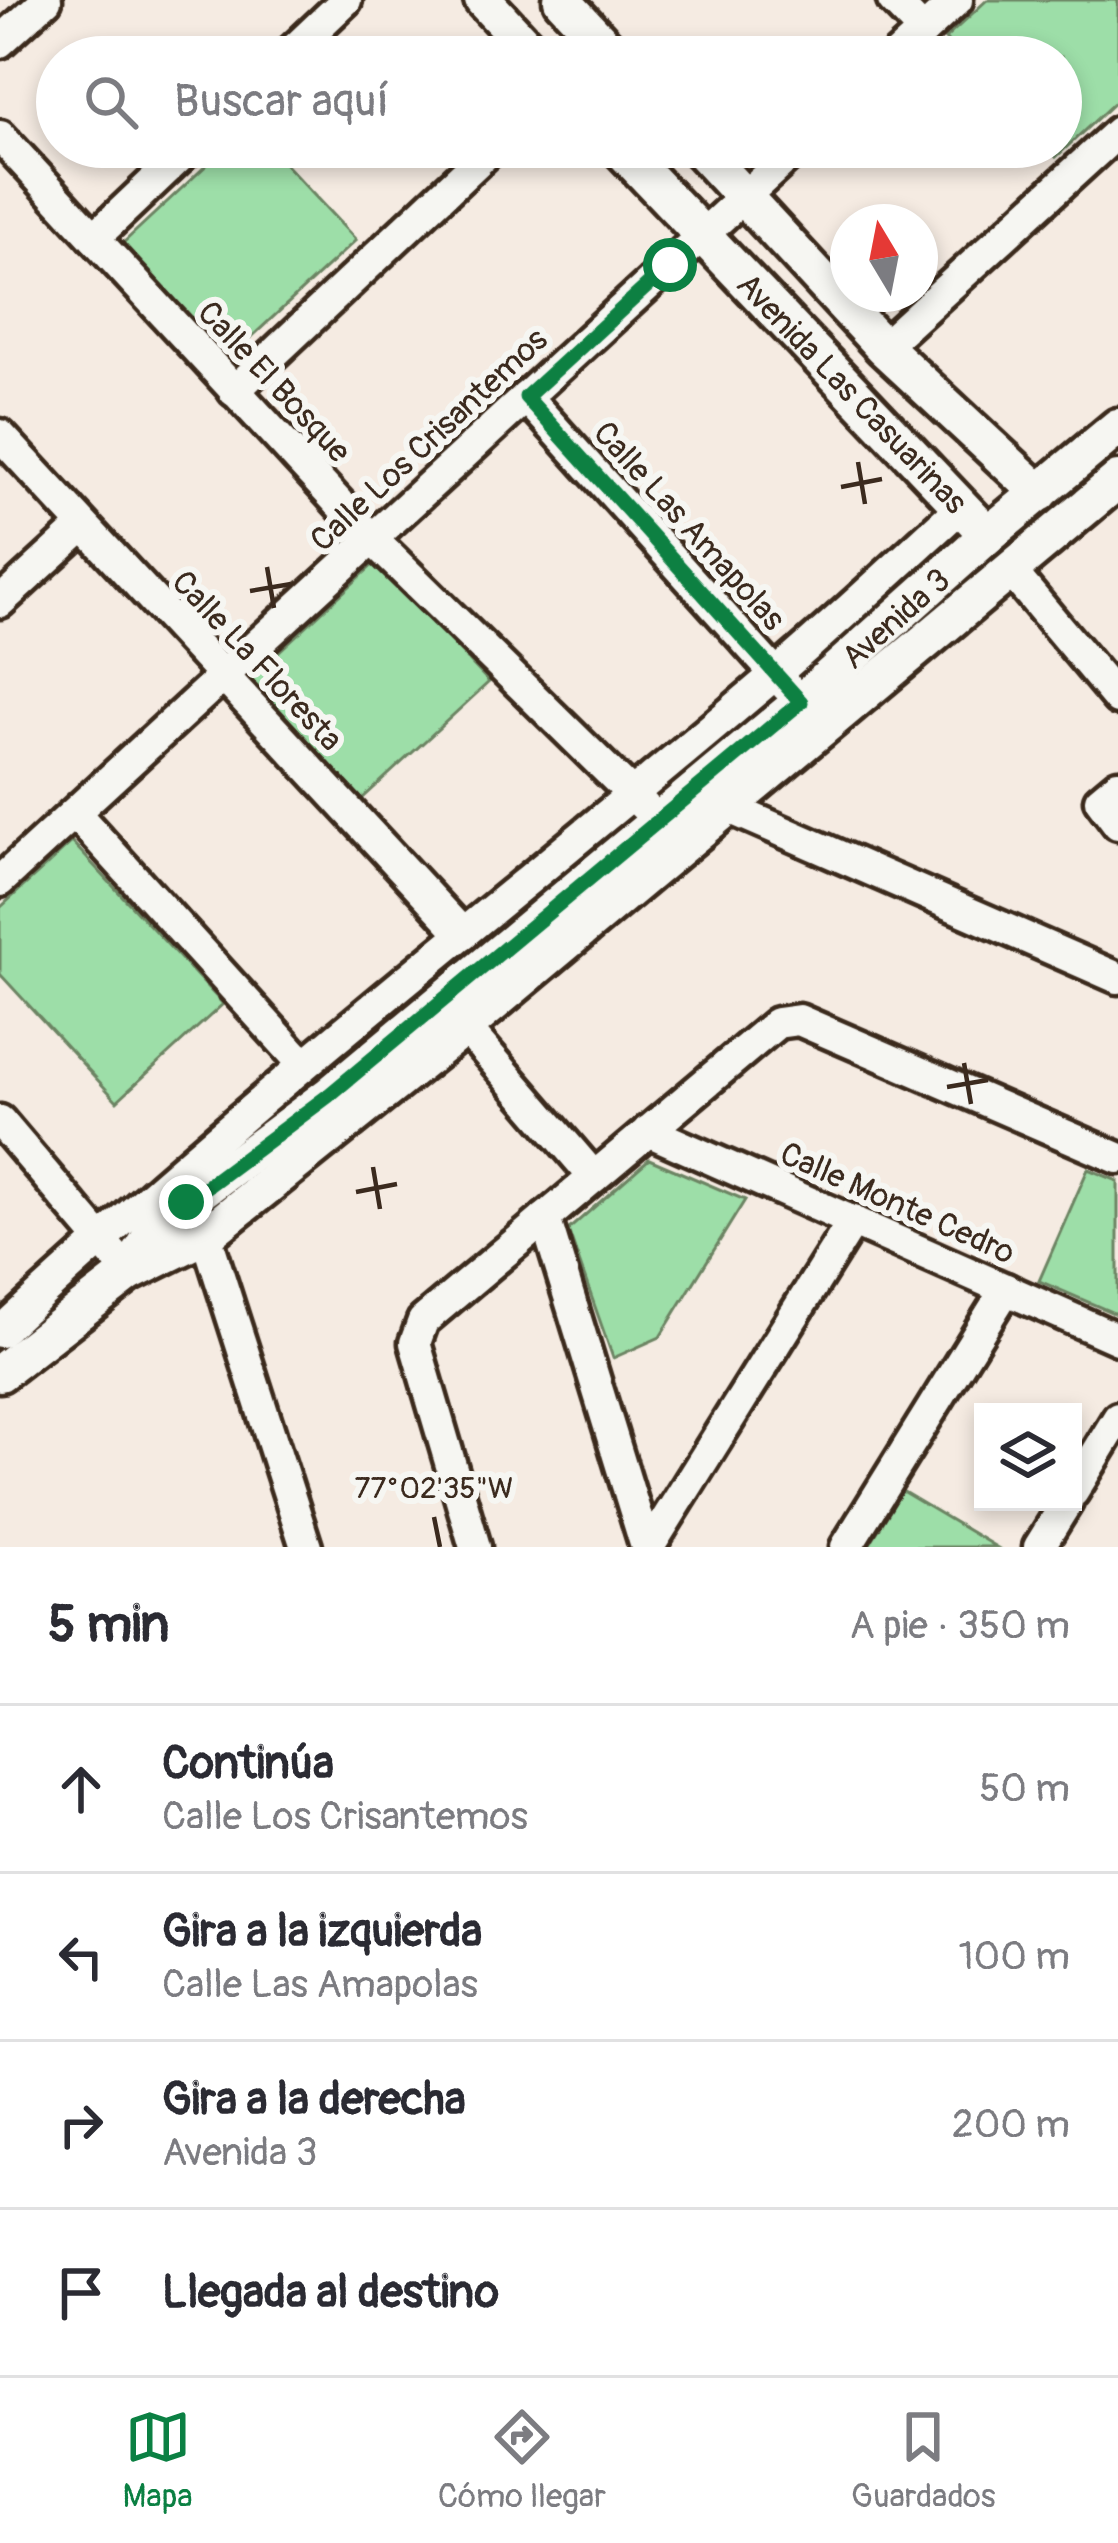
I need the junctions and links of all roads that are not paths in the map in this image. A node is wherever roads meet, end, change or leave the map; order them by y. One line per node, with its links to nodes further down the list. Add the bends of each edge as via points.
1 (46, 0): 12 (street)
2 (346, 0): 8 (street)
3 (483, 0): 9 (street)
4 (562, 0): 10 (street)
5 (893, 0): 7 (street)
6 (957, 0): 7 (street)
7 (923, 32): 11 (street)
8 (308, 36)
9 (516, 36)
10 (595, 36)
11 (919, 36)
12 (0, 42)
13 (1118, 132): 15 (street)
14 (0, 136): 24 (street, Calle El Bosque)
15 (1082, 165)
16 (168, 168): 24 (street)
17 (471, 168): 26 (street)
18 (639, 168): 23 (street, Avenida Las Casuarinas)
19 (718, 168): 22 (street, Avenida Las Casuarinas)
20 (775, 168): 22 (street, Calle Los Crisantemos)
21 (1078, 168): 25 (street)
22 (744, 196): 23 (street, Calle Los Crisantemos); 25 (street, Avenida Las Casuarinas)
23 (702, 236): 27 (street, Calle Los Crisantemos); 32 (street, Avenida Las Casuarinas)
24 (94, 238): 26 (street, Calle El Bosque)
25 (883, 346): 31 (street, Avenida Las Casuarinas)
26 (234, 392): 35 (street, Calle El Bosque)
27 (526, 397): 35 (street, Calle Los Crisantemos); 38 (street, Calle Las Amapolas)
28 (1118, 427): 31 (street, Avenida 3)
29 (0, 435): 33 (street, Calle La Floresta)
30 (1118, 480): 36 (street, Avenida 3)
31 (1040, 493): 34 (street, Avenida 3)
32 (962, 506): 34 (street, Avenida Las Casuarinas); 38 (street)
33 (83, 526): 37 (street); 39 (street, Calle La Floresta)
34 (988, 536): 41 (street, Avenida 3)
35 (372, 539): 39 (street, Calle Los Crisantemos); 43 (street, Calle El Bosque)
36 (1010, 570): 40 (street); 44 (street, Avenida 3)
37 (0, 602)
38 (776, 674): 41 (street, Calle Las Amapolas); 43 (street)
39 (223, 676): 45 (street, Calle Los Crisantemos); 48 (street, Calle La Floresta)
40 (1118, 699)
41 (801, 702): 43 (street, Avenida 3)
42 (1118, 785): 46 (street, via 1100,800)
43 (645, 806): 48 (street); 60 (street, Avenida 3, via 328,1096 154,1231)
44 (729, 808): 49 (street); 50 (street, Avenida 3)
45 (75, 813): 47 (street, Calle Los Crisantemos); 51 (street)
46 (1118, 824)
47 (0, 881)
48 (464, 934): 51 (street)
49 (1118, 978)
50 (465, 1027): 55 (street); 58 (street, Avenida 3)
51 (303, 1064): 59 (street)
52 (0, 1121): 59 (street)
53 (648, 1131): 54 (street, via 777,1023 799,1020); 55 (street); 57 (street, Calle Monte Cedro)
54 (1118, 1158)
55 (594, 1177): 56 (street)
56 (545, 1218): 69 (street, via 423,1321 415,1342); 70 (street)
57 (853, 1221): 61 (street, Calle Monte Cedro); 70 (street)
58 (206, 1235): 60 (street, Avenida 3); 68 (street)
59 (100, 1238): 60 (street); 62 (street)
60 (129, 1274): 64 (street, Avenida 3)
61 (1006, 1289): 63 (street, Calle Monte Cedro); 71 (street)
62 (0, 1332)
63 (1118, 1339)
64 (0, 1373)
65 (1118, 1418): 66 (street)
66 (1082, 1477)
67 (1061, 1511): 72 (street)
68 (306, 1547)
69 (475, 1547)
70 (648, 1547)
71 (846, 1547)
72 (1039, 1547)

